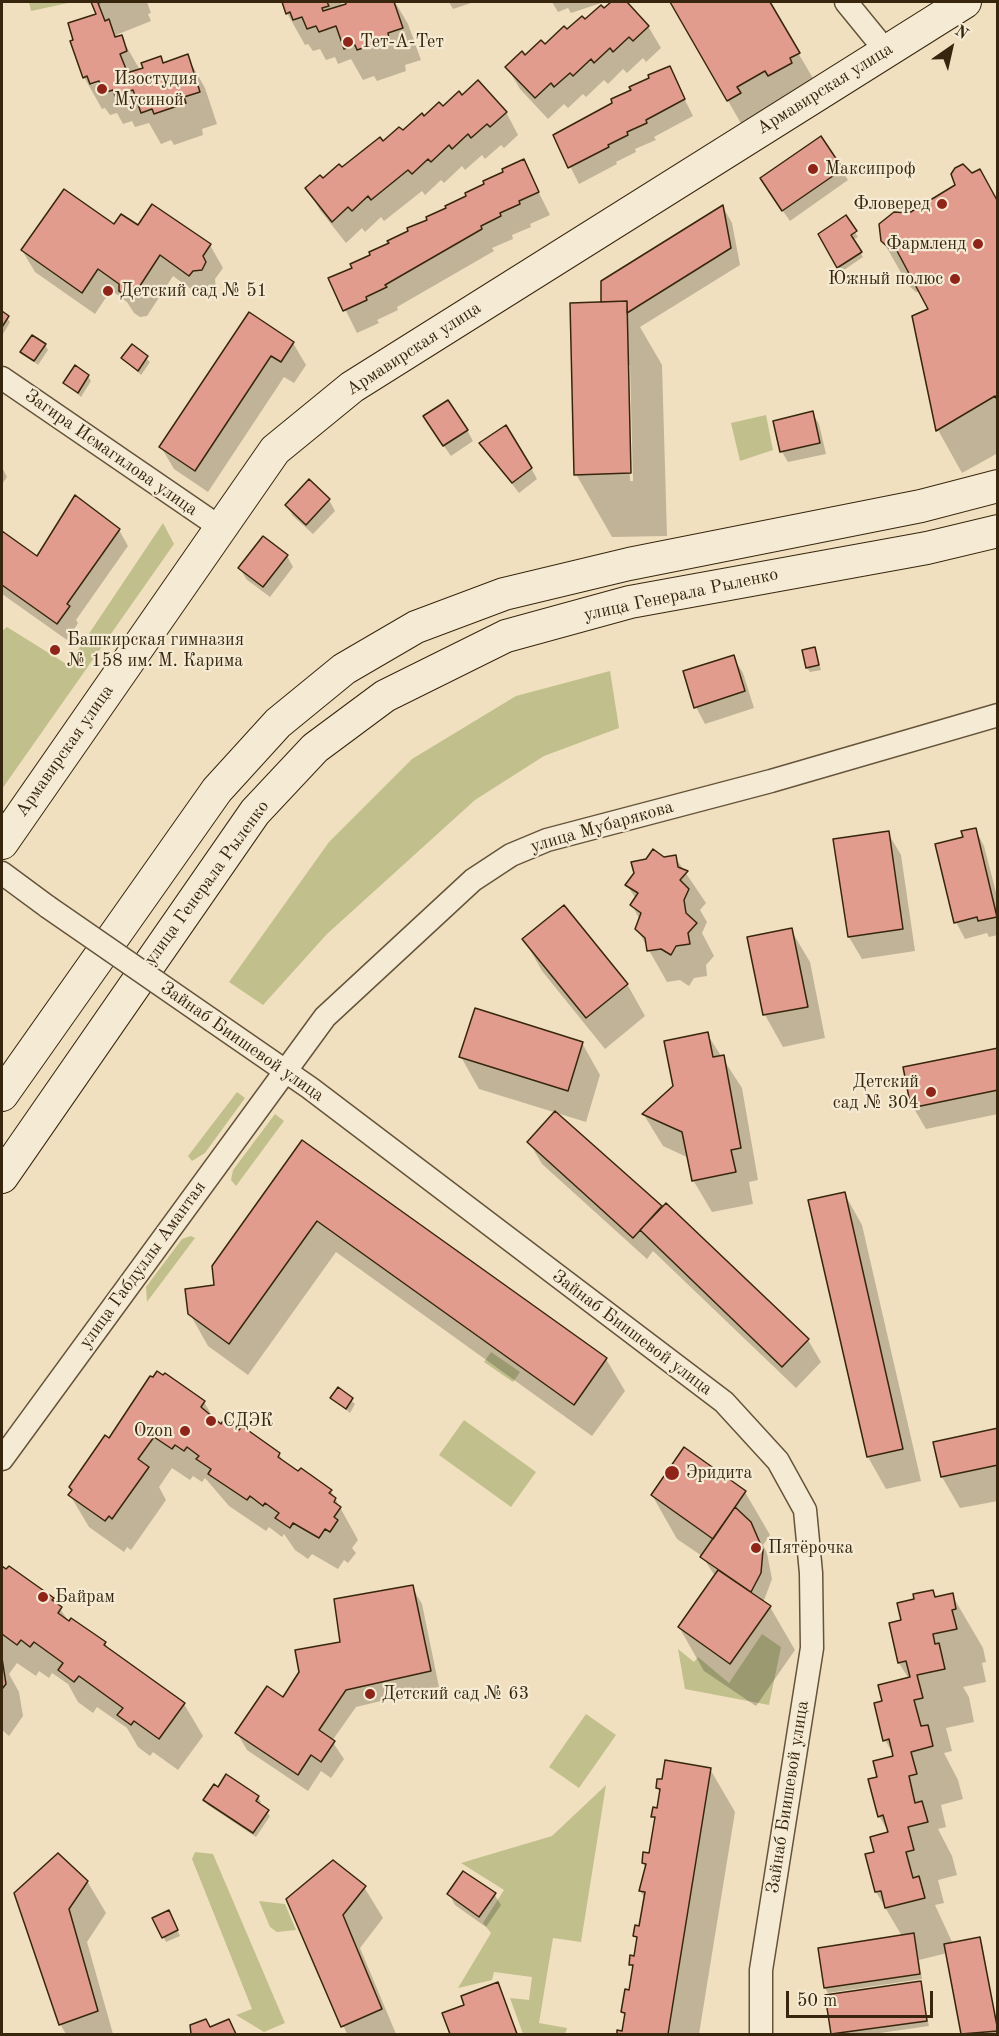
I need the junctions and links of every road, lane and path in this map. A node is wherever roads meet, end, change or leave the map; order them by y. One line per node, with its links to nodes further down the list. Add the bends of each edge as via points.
1 (846, 2): 3 (street)
2 (965, 2): 3 (main road, Армавирская улица)
3 (886, 51): 6 (main road, Армавирская улица, via 352,387 275,450)
4 (2, 378): 6 (street, Загира Исмагилова улица)
5 (998, 486): 12 (main road, via 921,506 629,564 504,594 416,627 344,669 278,723 217,790)
6 (221, 528): 9 (main road, Армавирская улица)
7 (998, 531): 13 (main road, улица Генерала Рыленко, via 927,548 619,605 506,636 385,696 315,748 255,813)
8 (998, 715): 11 (street, улица Мубарякова, via 771,781 567,834 511,855 473,880 325,1017)
9 (2, 843)
10 (2, 873): 11 (street, Зайнаб Биишевой улица, bridge)
11 (284, 1071): 14 (street, улица Габдуллы Амантая); 15 (street, Зайнаб Биишевой улица, via 724,1402 778,1461 805,1510 812,1573 812,1648 761,1970)
12 (2, 1095)
13 (2, 1177)
14 (2, 1459)
15 (761, 2034)

